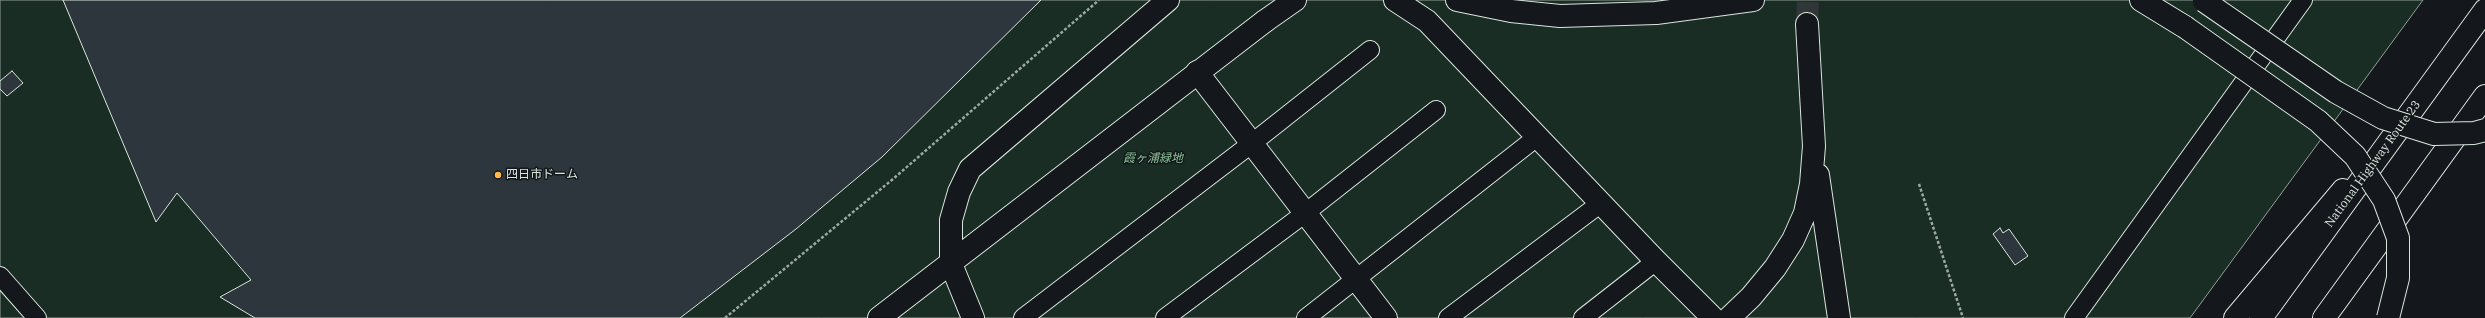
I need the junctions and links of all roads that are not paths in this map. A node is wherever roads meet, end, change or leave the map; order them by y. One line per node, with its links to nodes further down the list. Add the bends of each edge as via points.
1 (1168, 0): 23 (main road, via 970,169 959,192 951,220)
2 (1295, 0): 12 (main road)
3 (1395, 0): 17 (main road, via 1427,21)
4 (1457, 0): 5 (main road, via 1511,11 1560,16 1656,13)
5 (1753, 0)
6 (2142, 0): 42 (main road, bridge, via 2185,26 2318,121 2355,156 2384,200 2398,238 2398,278)
7 (2203, 0): 16 (main road, bridge, via 2336,92 2382,118 2434,134 2474,133)
8 (2303, 0): 38 (lane)
9 (2485, 10): 13 (main road, National Highway Route 23)
10 (1807, 24): 19 (main road)
11 (1370, 50): 18 (lane)
12 (1197, 72): 18 (main road); 23 (main road)
13 (2433, 82): 39 (main road); 40 (main road, National Highway Route 23)
14 (2485, 96): 41 (main road)
15 (1436, 110): 21 (lane)
16 (2485, 130)
17 (1537, 137): 20 (main road); 25 (lane)
18 (1251, 144): 21 (main road); 29 (lane)
19 (1814, 146): 36 (main road, via 1811,184 1805,212 1793,240 1770,274); 37 (main road)
20 (1601, 203): 22 (main road); 33 (lane)
21 (1304, 214): 25 (main road); 30 (lane)
22 (1656, 261): 34 (lane); 35 (main road)
23 (951, 264): 27 (main road); 28 (main road)
24 (0, 276): 26 (lane)
25 (1356, 280): 31 (lane); 32 (main road)
26 (36, 318)
27 (879, 318)
28 (973, 318)
29 (1023, 318)
30 (1165, 318)
31 (1306, 318)
32 (1386, 318)
33 (1448, 318)
34 (1583, 318)
35 (1713, 318)
36 (1729, 318)
37 (1838, 318)
38 (2074, 318)
39 (2235, 318)
40 (2261, 318)
41 (2324, 318)
42 (2388, 318)

